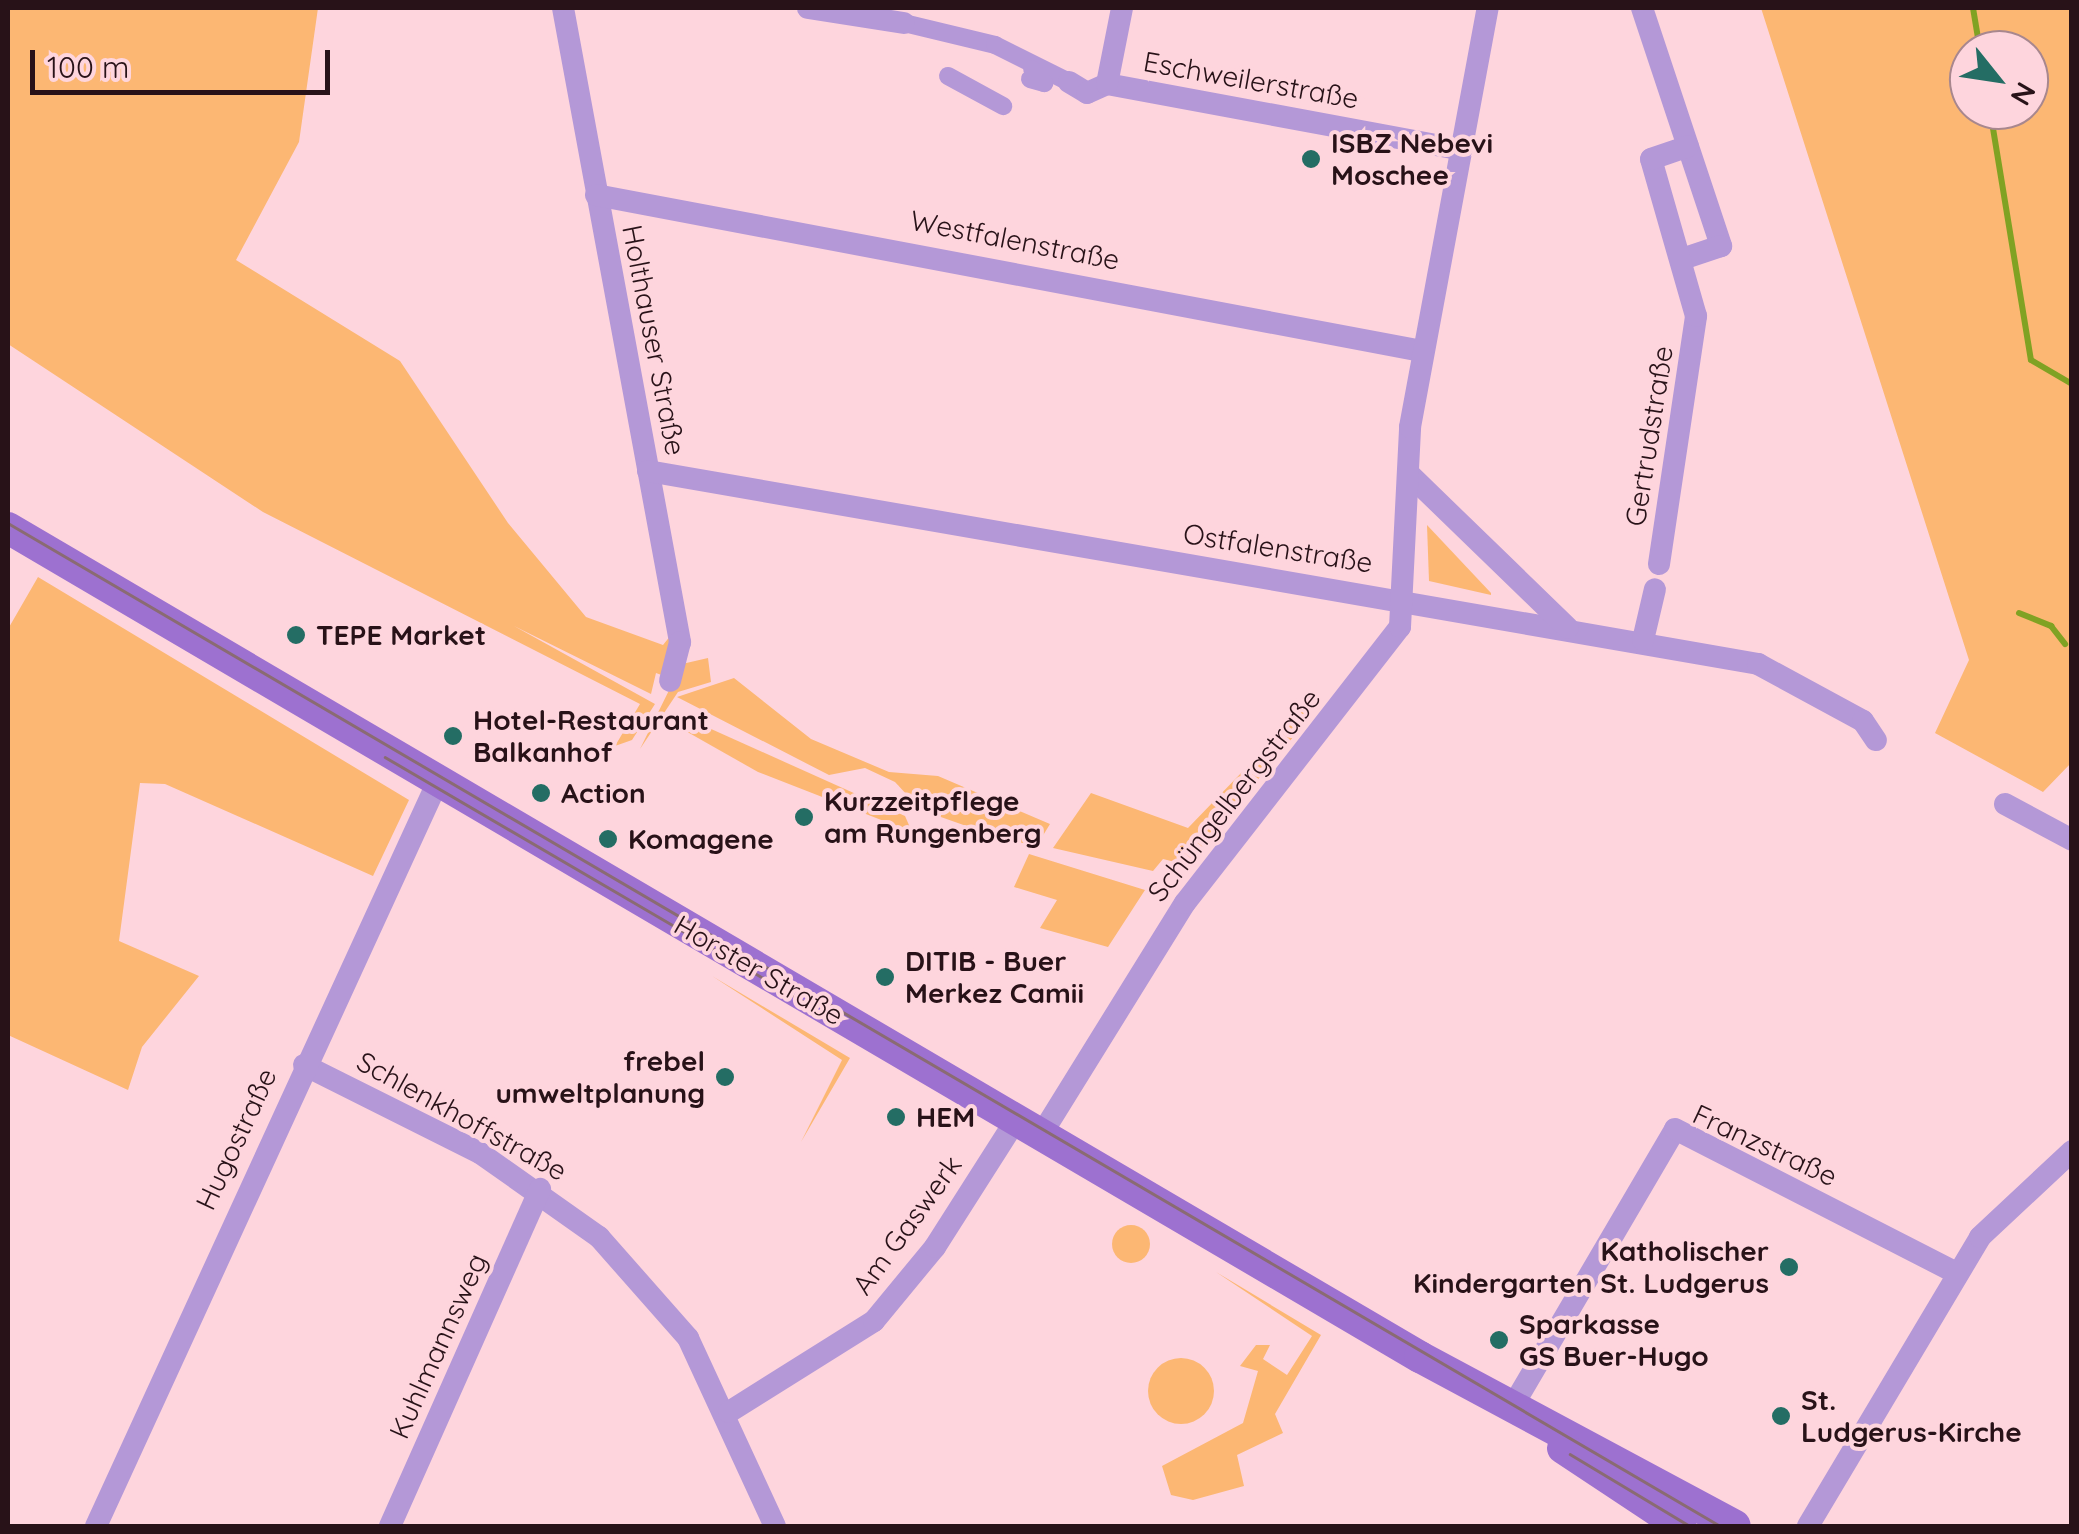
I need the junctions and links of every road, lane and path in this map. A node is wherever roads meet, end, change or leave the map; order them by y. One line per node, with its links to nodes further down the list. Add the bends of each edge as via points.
1 (563, 8): 13 (street, Holthauser Straße)
2 (808, 8): 6 (street, Eschweilerstraße)
3 (1122, 8): 9 (street)
4 (1488, 8): 12 (street, Schüngelbergstraße)
5 (1642, 8): 11 (street)
6 (896, 18): 8 (street, Eschweilerstraße)
7 (948, 76): 10 (street)
8 (1069, 82): 9 (street, Eschweilerstraße, via 1087,93)
9 (1107, 84): 12 (street, Eschweilerstraße)
10 (1003, 106)
11 (1688, 146): 14 (street, Gertrudstraße, via 1650,159); 14 (street, via 1721,246)
12 (1459, 149): 15 (street, Schüngelbergstraße)
13 (596, 194): 15 (street, Westfalenstraße); 16 (street, Holthauser Straße)
14 (1682, 259): 19 (street, Gertrudstraße, via 1696,316 1693,384)
15 (1422, 351): 17 (street, Schüngelbergstraße)
16 (648, 471): 21 (street, Ostfalenstraße); 24 (street, Holthauser Straße, via 680,642)
17 (1409, 474): 21 (street, Schüngelbergstraße); 22 (street)
18 (8, 528): 26 (main road, Horster Straße)
19 (1659, 564)
20 (1655, 589): 23 (street)
21 (1403, 600): 22 (street, Ostfalenstraße); 30 (street, Schüngelbergstraße, via 1395,637 1184,903)
22 (1568, 628): 23 (street, Ostfalenstraße)
23 (1643, 640): 25 (street, Ostfalenstraße, via 1758,664 1863,721)
24 (670, 681)
25 (1876, 740)
26 (438, 781): 29 (street, Hugostraße); 30 (main road, Horster Straße)
27 (2005, 804): 28 (street)
28 (2072, 840)
29 (304, 1065): 32 (street, Schlenkhoffstraße); 36 (street, Hugostraße)
30 (1028, 1127): 34 (main road, Horster Straße); 35 (street, Am Gaswerk, via 874,1321)
31 (2072, 1151): 33 (street, via 1980,1237)
32 (540, 1189): 35 (street, Schlenkhoffstraße, via 647,1286); 37 (street, Kuhlmannsweg)
33 (1957, 1273): 34 (street, Franzstraße, via 1675,1129); 41 (street)
34 (1511, 1410): 39 (main road, Horster Straße); 40 (main road, Horster Straße)
35 (729, 1412): 38 (street, Schlenkhoffstraße)
36 (96, 1526)
37 (390, 1526)
38 (775, 1526)
39 (1681, 1526)
40 (1736, 1526)
41 (1808, 1526)

